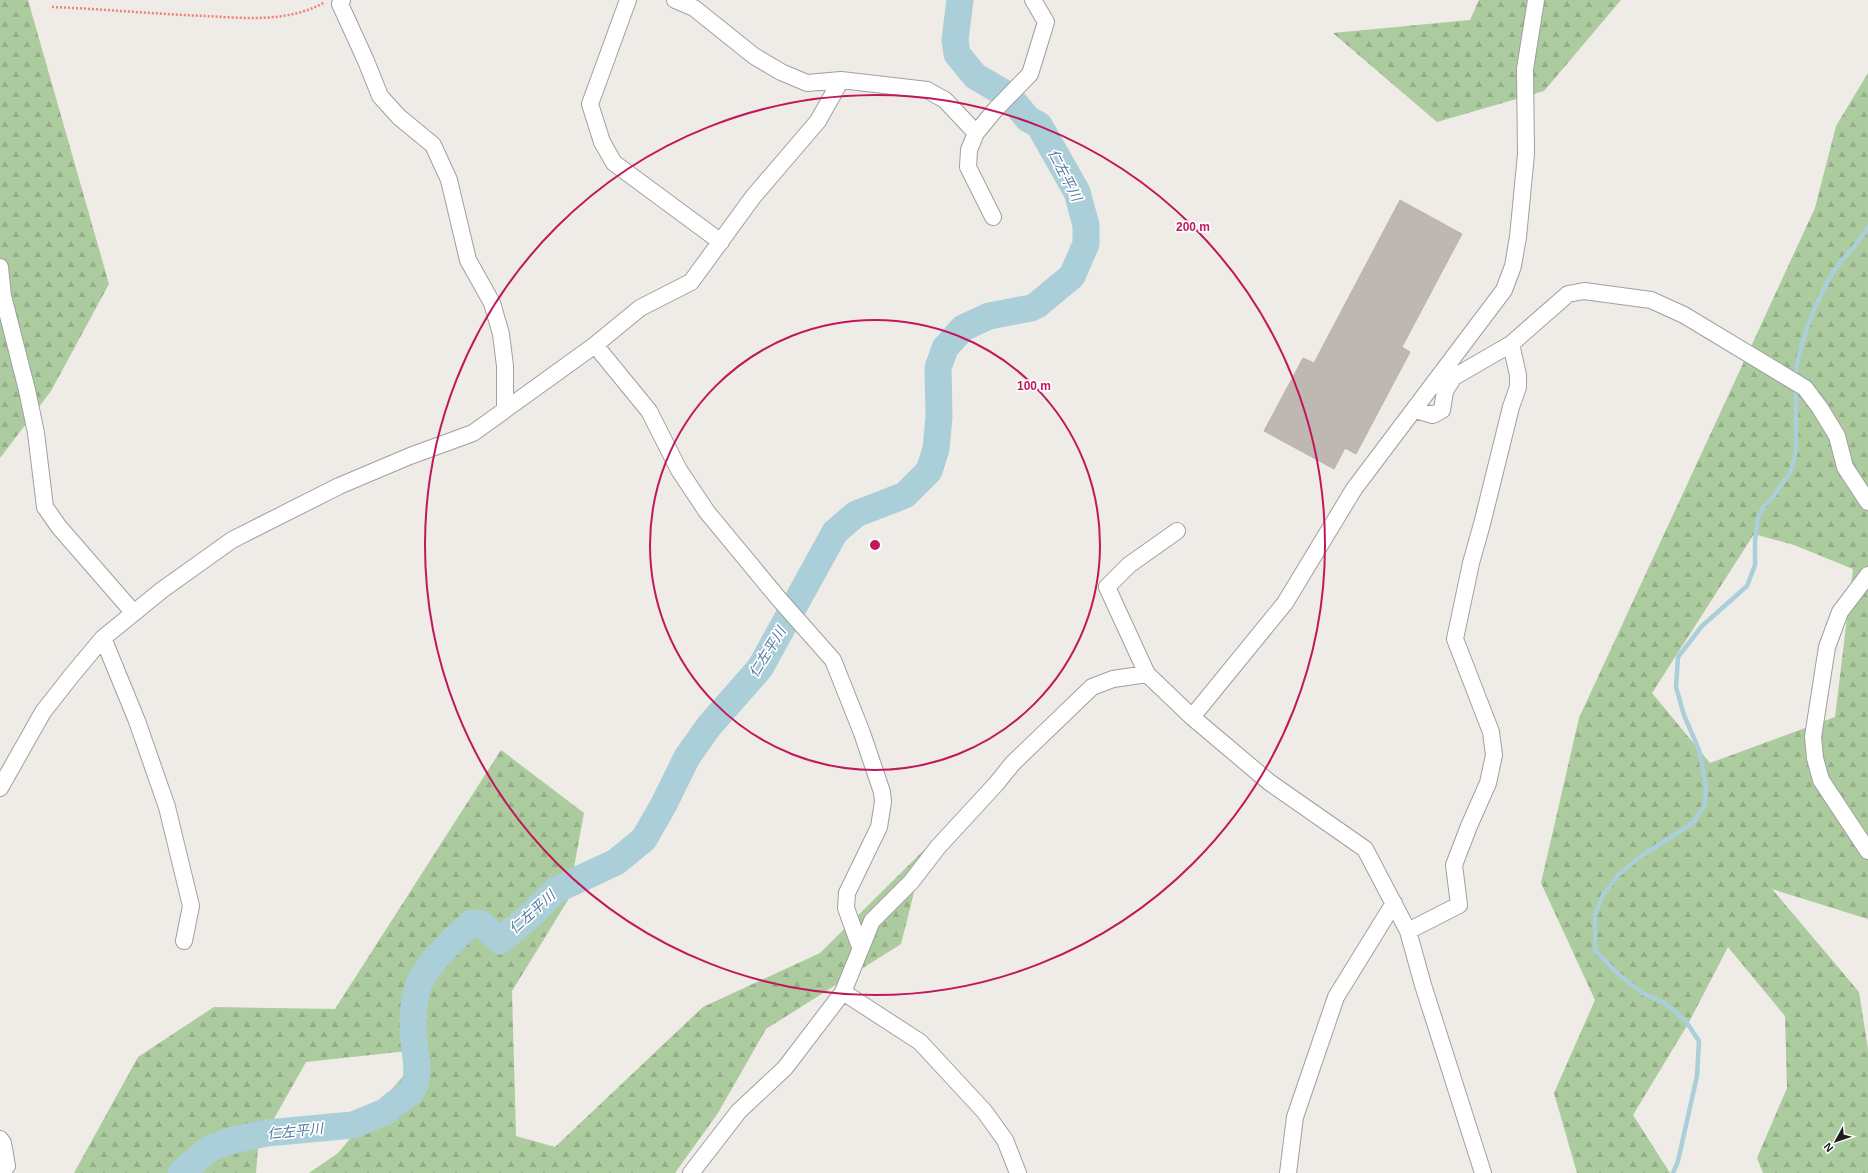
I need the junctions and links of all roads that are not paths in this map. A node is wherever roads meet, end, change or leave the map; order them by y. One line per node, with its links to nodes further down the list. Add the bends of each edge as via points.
1 (342, 0): 13 (street, via 340,4 380,96 399,117 433,145 450,180 468,260 492,303 501,334 505,366)
2 (628, 0): 9 (street, via 590,104 602,142 614,163)
3 (675, 0): 6 (street, via 694,8 754,56 781,72 807,83)
4 (1033, 0): 7 (street, via 1046,22 1030,74)
5 (1536, 0): 14 (street, via 1525,69 1526,154 1513,266 1504,290)
6 (841, 80): 7 (street, via 927,90 945,100); 9 (street, via 818,121 753,197)
7 (976, 133): 8 (street, via 969,150 968,167)
8 (993, 217)
9 (721, 242): 11 (street, via 691,282 640,308)
10 (0, 267): 18 (street, via 3,296 36,433 45,507 59,527)
11 (595, 344): 13 (street); 27 (street, via 649,411 679,470 708,512 833,660 862,733 883,802 879,828 847,893 846,908)
12 (1511, 344): 14 (street, via 1454,376 1445,391 1442,410 1433,415); 15 (street, via 1568,294 1584,291 1651,300 1684,315 1805,388 1838,436 1845,467); 25 (street, via 1518,387 1471,563 1455,639 1491,732 1494,755 1488,784 1454,865 1458,905)
13 (505, 408): 18 (street, via 473,433 339,486 232,540)
14 (1414, 410): 21 (street, via 1354,489 1286,603)
15 (1868, 502)
16 (1177, 531): 20 (street, via 1129,565 1107,587)
17 (1868, 574): 23 (street, via 1840,612 1827,647 1814,737 1815,758 1821,780)
18 (133, 612): 19 (street)
19 (103, 638): 22 (street, via 43,712); 26 (street, via 137,721 167,808 191,906)
20 (1147, 674): 21 (street); 27 (street, via 1092,687 1035,741 938,847 911,882 872,922)
21 (1192, 717): 24 (street, via 1269,782 1365,849)
22 (0, 788)
23 (1868, 851)
24 (1394, 903): 25 (street); 33 (street, via 1336,997 1295,1116)
25 (1408, 931): 34 (street)
26 (184, 942)
27 (860, 947): 28 (street)
28 (843, 992): 31 (street, via 785,1068 739,1111); 32 (street, via 920,1042 984,1111 1005,1140)
29 (0, 1139): 30 (street, via 7,1166)
30 (1, 1173)
31 (690, 1173)
32 (1018, 1173)
33 (1288, 1173)
34 (1483, 1173)

